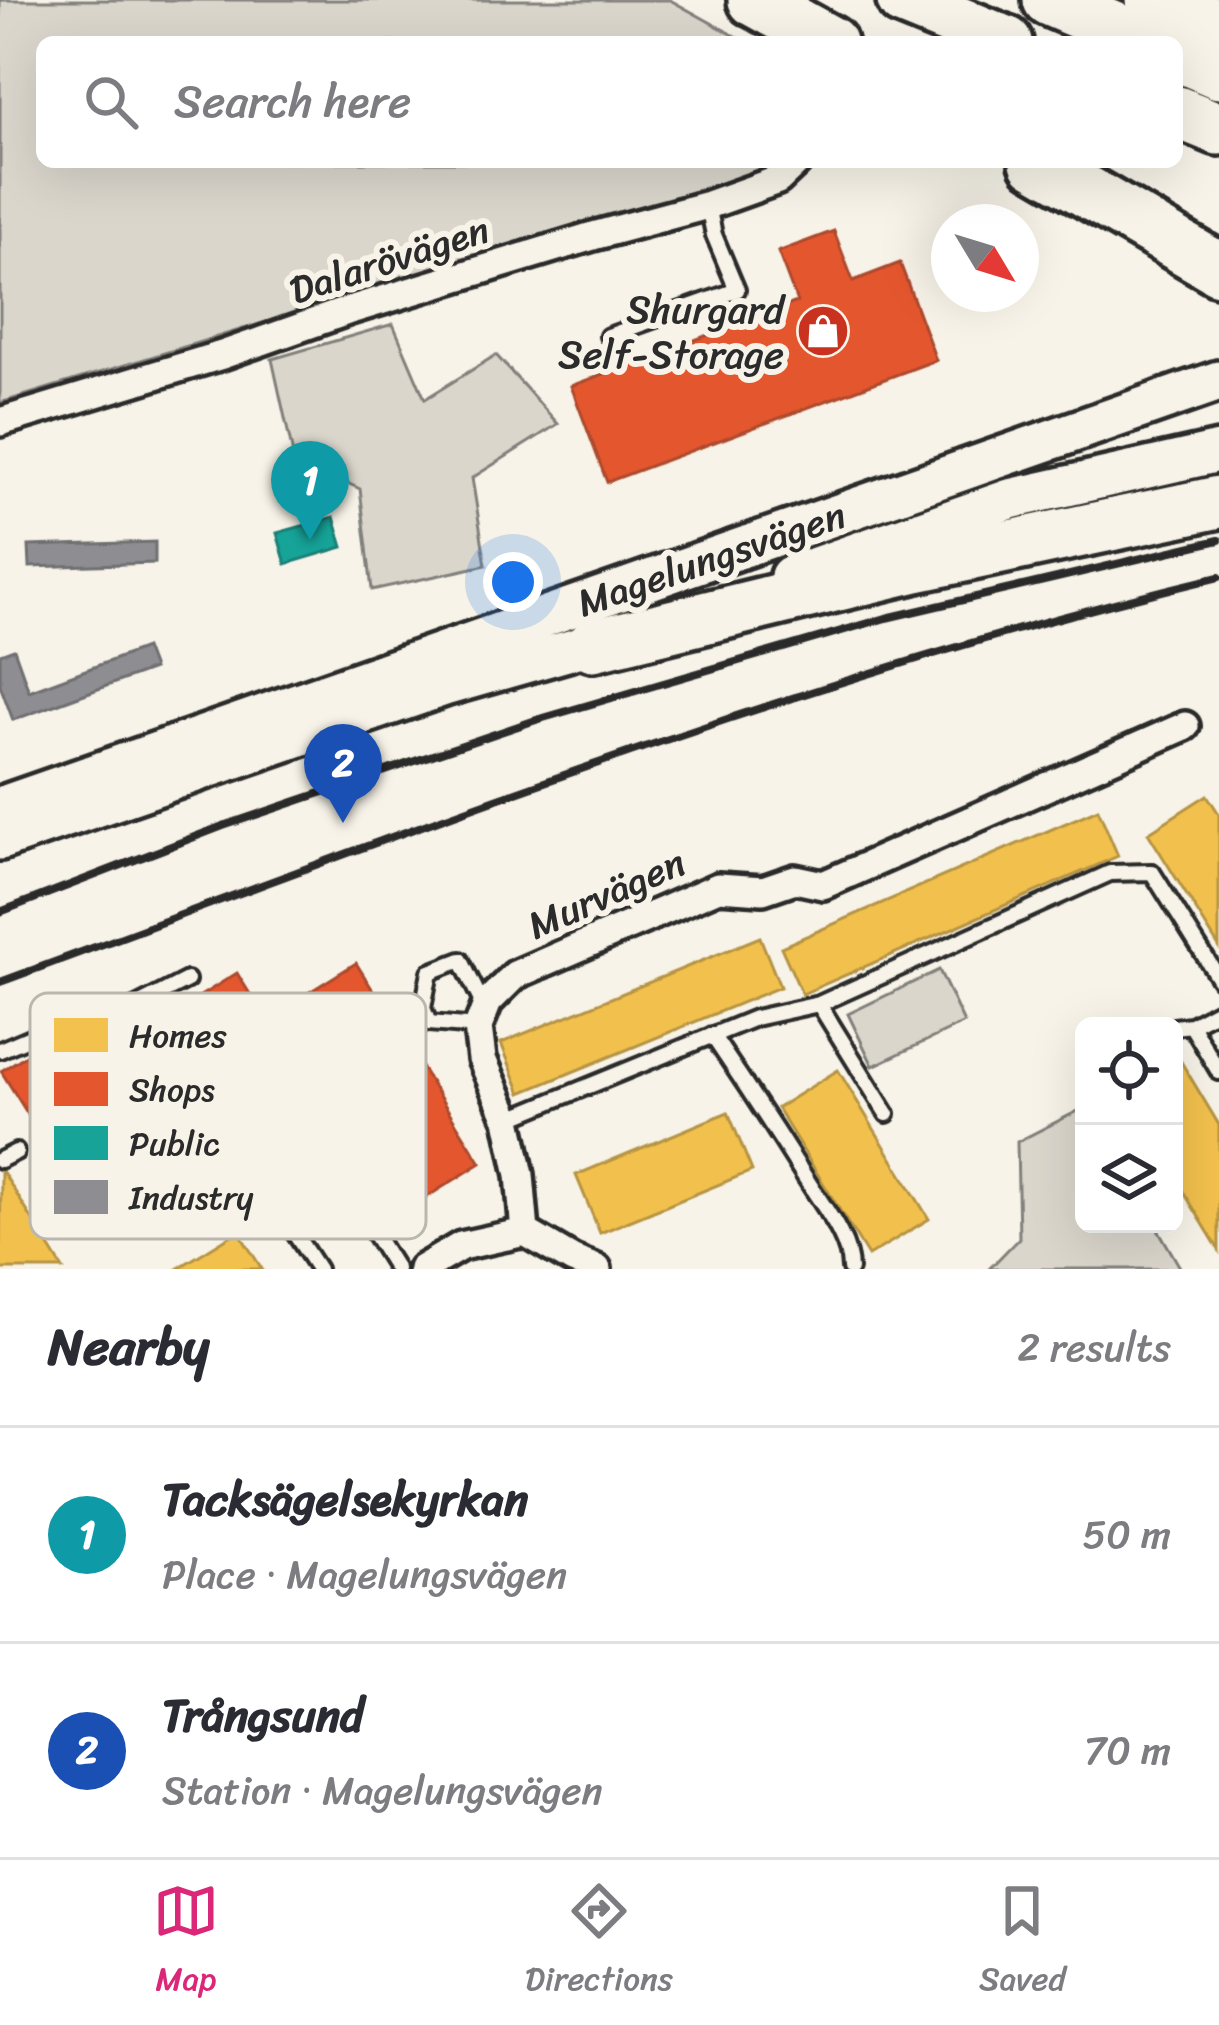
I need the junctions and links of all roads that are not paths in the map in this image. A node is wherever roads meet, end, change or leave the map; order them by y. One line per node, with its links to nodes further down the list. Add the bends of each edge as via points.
1 (754, 0): 6 (highway)
2 (903, 0): 7 (highway)
3 (1049, 0): 8 (highway)
4 (1152, 0): 5 (highway)
5 (1219, 25)
6 (819, 36)
7 (991, 36)
8 (1133, 36)
9 (1183, 58): 10 (highway)
10 (1219, 73)
11 (1183, 114): 12 (highway)
12 (1219, 129)
13 (791, 168): 15 (street, Dalarövägen)
14 (1046, 168): 16 (highway)
15 (708, 205): 17 (lane, via 737,290); 19 (street, Dalarövägen)
16 (1219, 268)
17 (608, 336)
18 (1219, 381): 24 (street, Magelungsvägen)
19 (0, 422)
20 (1219, 452): 22 (street, Magelungsvägen, via 1010,499)
21 (1219, 502): 22 (highway)
22 (592, 645): 25 (street, Magelungsvägen, via 444,686)
23 (1185, 726): 33 (street, Murvägen, via 824,885 718,887 515,975)
24 (0, 807)
25 (0, 841)
26 (1219, 979): 30 (lane, via 1152,872 1110,873)
27 (188, 980): 28 (lane)
28 (162, 993)
29 (426, 993): 33 (lane, via 430,972 460,960)
30 (819, 1004): 36 (lane); 40 (lane)
31 (1219, 1010): 34 (lane)
32 (426, 1016): 33 (lane, via 429,1023)
33 (481, 1018): 41 (street, via 482,1059)
34 (1191, 1025): 35 (lane); 39 (lane)
35 (1183, 1026)
36 (712, 1035): 41 (lane); 51 (lane, via 836,1227)
37 (30, 1037): 38 (lane)
38 (0, 1050)
39 (1219, 1072)
40 (887, 1114)
41 (508, 1119): 44 (street)
42 (16, 1152): 43 (lane)
43 (0, 1160)
44 (525, 1232): 49 (street, via 461,1246); 50 (street)
45 (298, 1239): 47 (lane)
46 (377, 1239): 48 (lane)
47 (318, 1269)
48 (396, 1269)
49 (422, 1269)
50 (597, 1269)
51 (850, 1269)

